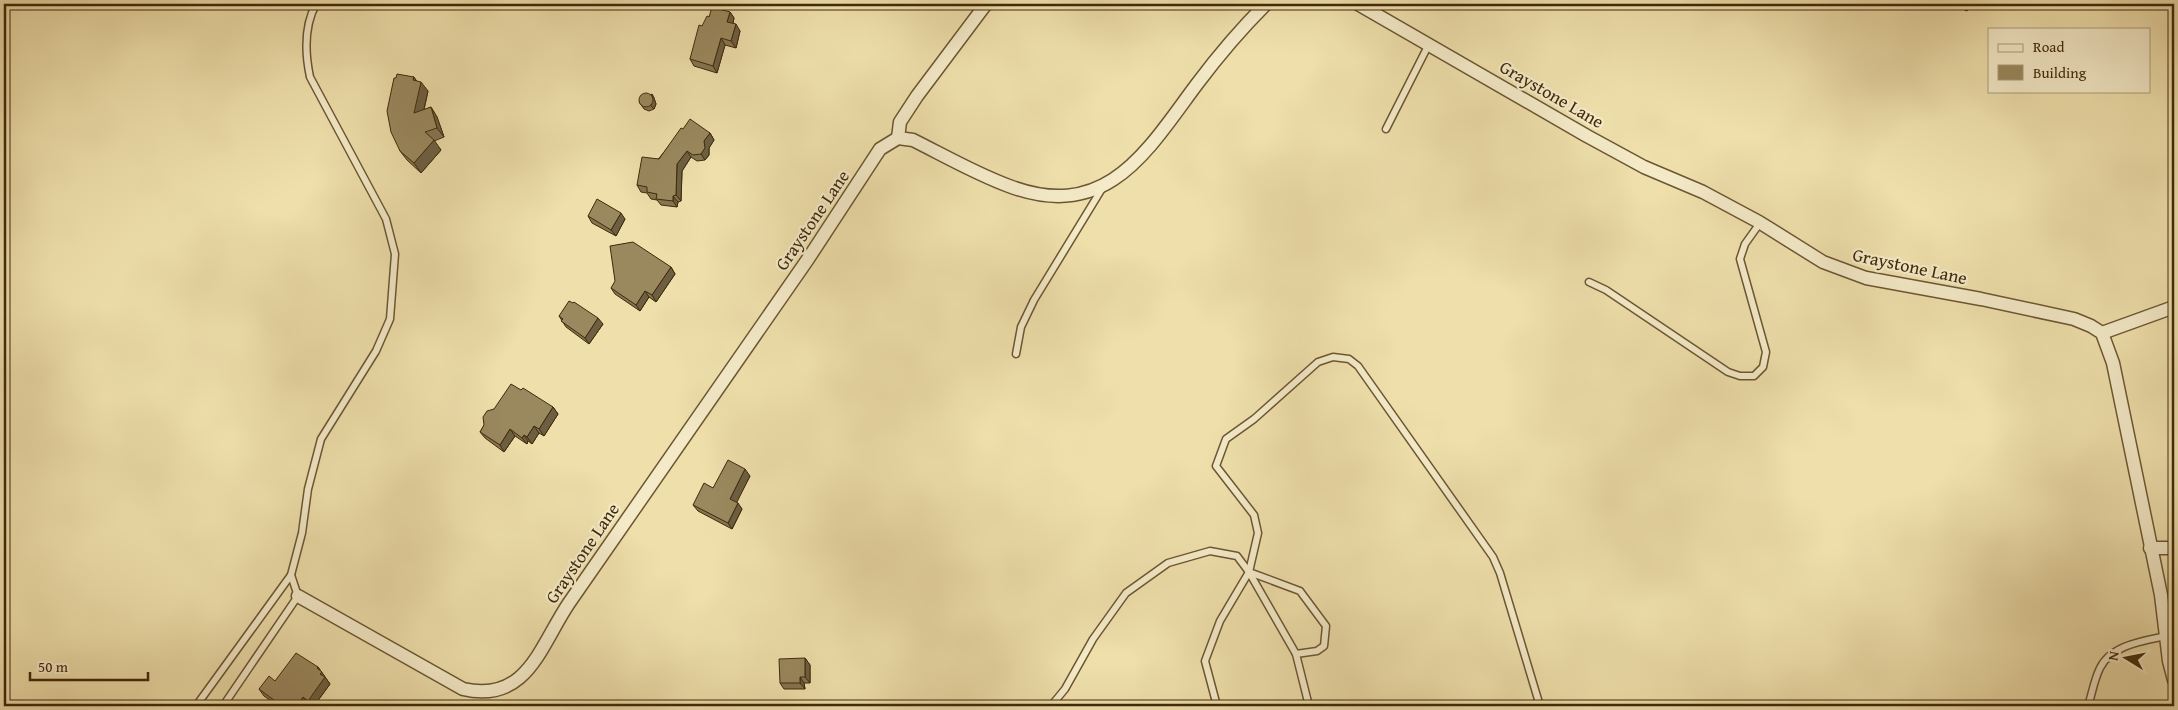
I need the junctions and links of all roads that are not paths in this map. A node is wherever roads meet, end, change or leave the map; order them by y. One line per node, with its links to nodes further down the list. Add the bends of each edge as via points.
1 (316, 4): 17 (lane, via 307,32 306,56 310,76 386,219 395,254 390,319 376,351 321,438)
2 (986, 4): 7 (street, via 917,96 900,122)
3 (1266, 4): 8 (street, via 1227,46 1147,151 1118,178)
4 (1358, 4): 5 (street, Graystone Lane)
5 (1429, 44): 6 (lane); 9 (street, Graystone Lane, via 1644,167 1703,192)
6 (1386, 129)
7 (898, 138): 8 (street, via 913,140 1029,192 1067,195); 18 (street, Graystone Lane, via 880,150 808,260 568,603 535,660 513,683 504,689 483,693 463,688)
8 (1104, 186): 13 (lane, via 1034,300 1021,327)
9 (1760, 223): 10 (lane, via 1743,248 1740,259 1766,352 1763,367 1754,376 1728,372 1606,290); 12 (street, Graystone Lane, via 1823,262 1847,272 2074,319)
10 (1589, 282)
11 (2174, 307): 12 (street)
12 (2102, 333): 14 (street, via 2113,363)
13 (1016, 354)
14 (2150, 548): 15 (street); 19 (street)
15 (2174, 548)
16 (1249, 572): 20 (lane); 20 (lane, via 1300,591 1326,626 1324,646); 24 (lane, via 1236,556 1210,551 1168,563 1126,593); 25 (lane, via 1220,621 1205,661); 27 (lane, via 1258,533 1254,515 1216,466 1226,440 1318,362 1333,357 1349,359 1358,366 1493,557)
17 (292, 575): 18 (lane); 22 (lane)
18 (298, 596): 23 (lane)
19 (2166, 636): 21 (street); 28 (lane, via 2134,643 2114,652 2100,667)
20 (1296, 654): 26 (lane)
21 (2174, 680)
22 (196, 706)
23 (222, 706)
24 (1051, 706)
25 (1217, 706)
26 (1309, 706)
27 (1540, 706)
28 (2088, 706)

